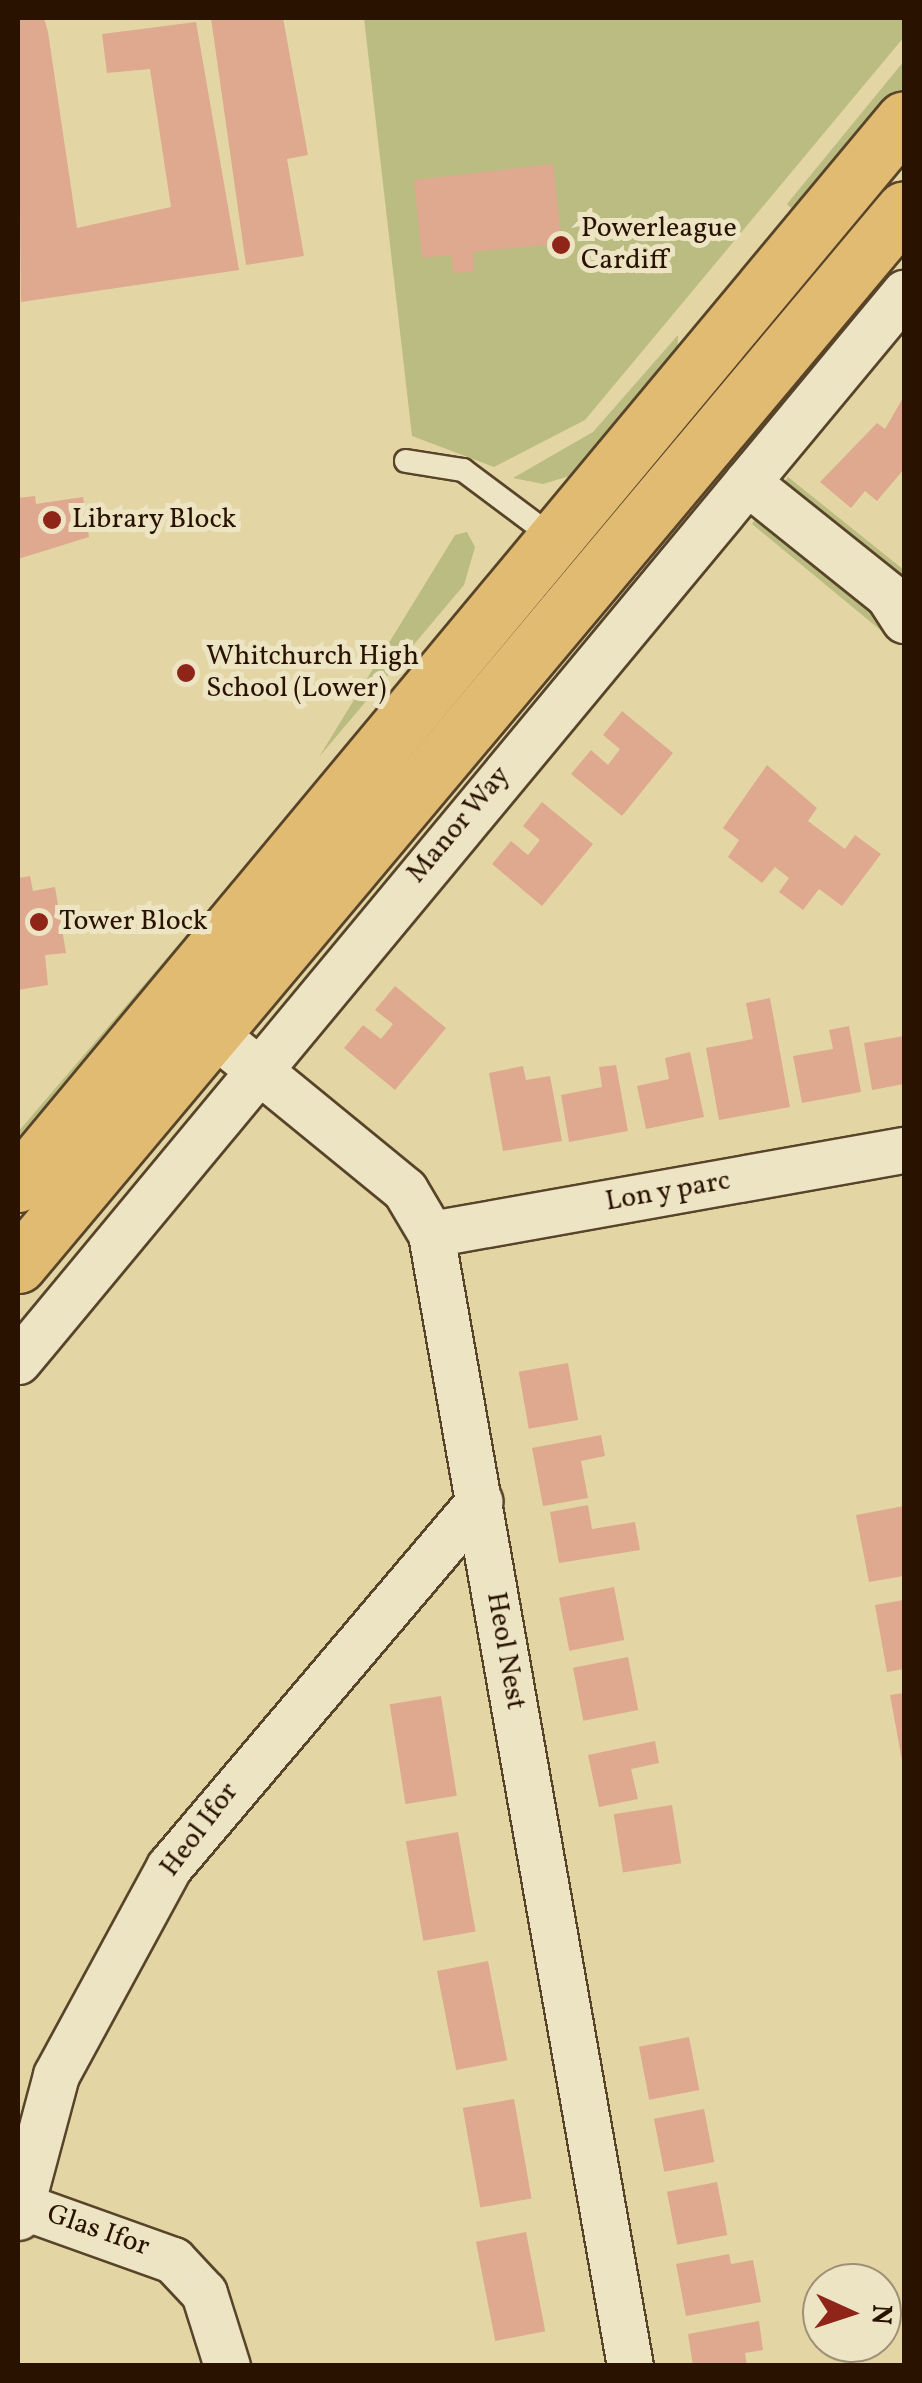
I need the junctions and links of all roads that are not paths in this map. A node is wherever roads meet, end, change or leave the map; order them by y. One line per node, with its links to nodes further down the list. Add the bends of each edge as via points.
1 (904, 119): 6 (highway)
2 (904, 209): 8 (highway, Manor Way)
3 (904, 293): 5 (street, Manor Way)
4 (406, 461): 6 (lane, via 463,470)
5 (747, 482): 7 (street, via 888,596); 9 (street, Manor Way)
6 (554, 538): 11 (highway)
7 (904, 620)
8 (212, 1032): 9 (street, Heol Nest); 13 (highway, Manor Way)
9 (258, 1068): 12 (street, Heol Nest, via 405,1190); 14 (street, Manor Way)
10 (904, 1150): 12 (street, Lon y parc)
11 (18, 1184)
12 (431, 1234): 15 (street, Heol Nest)
13 (18, 1265)
14 (18, 1361)
15 (479, 1501): 16 (street, Heol Ifor, via 169,1867 70,2044); 18 (street, Heol Nest)
16 (18, 2211): 17 (street, Glas Ifor, via 173,2260 204,2293)
17 (227, 2366)
18 (630, 2366)

